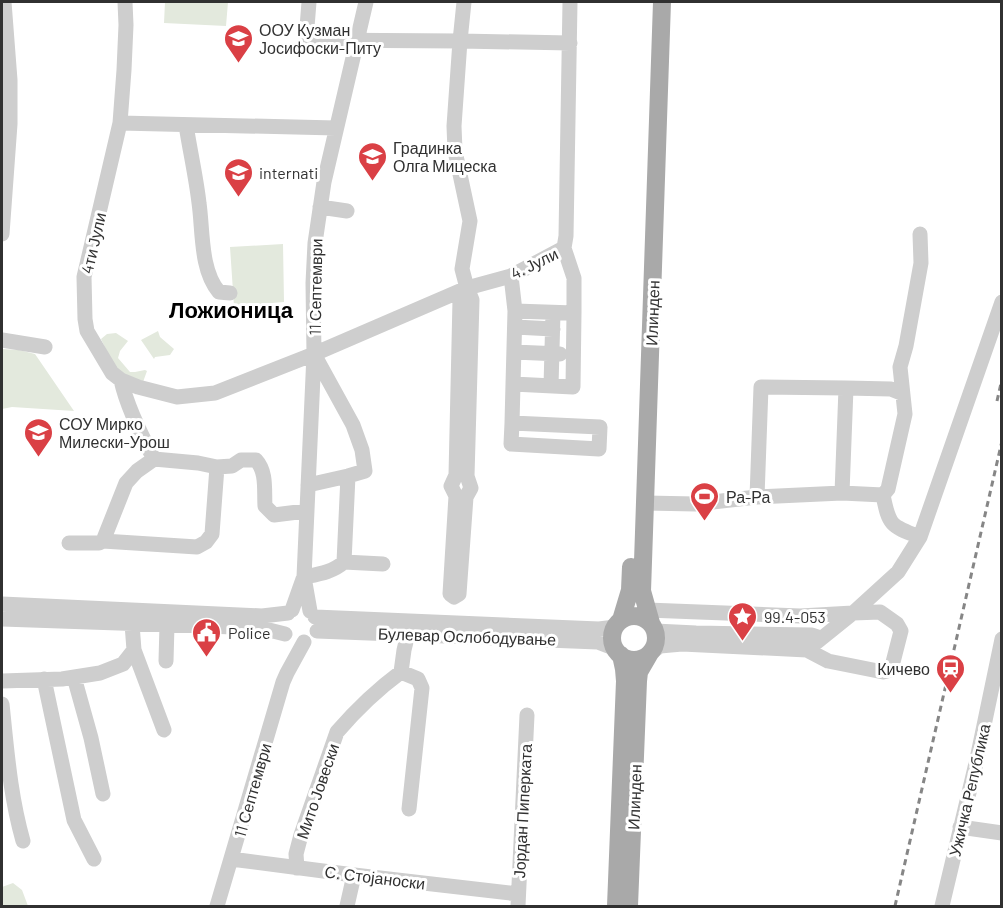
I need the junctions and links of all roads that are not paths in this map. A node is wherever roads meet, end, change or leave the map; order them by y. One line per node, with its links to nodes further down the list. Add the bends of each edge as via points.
1 (4, 2): 17 (street, via 10,124)
2 (125, 2): 12 (street, 4ти Јули)
3 (309, 2): 9 (street, via 306,40)
4 (366, 2): 9 (street, 11 Септември)
5 (464, 2): 10 (street)
6 (570, 2): 11 (street)
7 (651, 2): 65 (main road, Илинден, via 635,502 630,590)
8 (662, 2): 50 (main road, Илинден)
9 (357, 41): 10 (street); 14 (street, 11 Септември)
10 (460, 41): 11 (street); 21 (street, via 454,126 455,151 470,221 462,269)
11 (570, 43): 19 (street, 4. Јули)
12 (120, 123): 13 (street); 37 (street, 4ти Јули, via 84,277 87,331 112,373)
13 (186, 125): 14 (street); 22 (street, via 204,253 215,287 219,292)
14 (336, 128): 15 (street, 11 Септември)
15 (320, 207): 16 (street); 35 (street, 11 Септември, via 313,283)
16 (347, 211)
17 (2, 234)
18 (920, 234): 41 (street, via 921,263 900,367)
19 (564, 248): 20 (street, 4. Јули); 26 (street, via 574,278)
20 (511, 276): 21 (street, 4. Јули); 24 (street)
21 (467, 288): 21 (street, via 460,300 456,475 451,486 456,496 450,594 454,597 459,594 466,497 471,488 466,476 472,300); 35 (street, 4. Јули)
22 (230, 293)
23 (1002, 302): 52 (street)
24 (515, 311): 25 (street); 27 (street)
25 (553, 313): 26 (street); 29 (street)
26 (574, 313): 36 (street)
27 (515, 327): 28 (street); 32 (street)
28 (537, 329): 29 (street); 33 (street)
29 (553, 329): 34 (street)
30 (2, 340): 31 (street)
31 (45, 348)
32 (514, 352): 33 (street); 38 (street)
33 (536, 353): 34 (street)
34 (552, 353): 36 (street); 39 (street)
35 (314, 354): 37 (street, 4ти Јули, via 214,393 177,397); 45 (street, via 353,425 362,450 365,471); 46 (street, 11 Септември)
36 (572, 354): 39 (street, via 573,387)
37 (122, 380): 43 (street)
38 (513, 384): 39 (street); 42 (street)
39 (551, 386)
40 (846, 388): 41 (street, via 891,389); 47 (street); 49 (street, via 761,387)
41 (902, 393): 48 (street, via 900,438 888,489)
42 (512, 423): 42 (street, via 600,427 599,449 511,444)
43 (154, 459): 44 (street); 53 (street, via 126,483)
44 (217, 466): 51 (street, via 256,460 264,476 265,506 274,515); 53 (street, via 212,534 207,542 197,547)
45 (348, 476): 46 (street); 55 (street)
46 (308, 485): 51 (street, 11 Септември)
47 (842, 493): 48 (street); 49 (street)
48 (883, 495): 52 (street, via 891,523)
49 (757, 497): 50 (street, via 695,504)
50 (646, 503): 63 (main road, Илинден, via 642,591)
51 (306, 511): 57 (street, 11 Септември)
52 (920, 537): 60 (street, via 898,572)
53 (103, 541): 54 (street)
54 (69, 543)
55 (344, 562): 56 (street); 57 (street, via 324,573)
56 (383, 564)
57 (304, 577): 59 (street, 11 Септември); 62 (street, 11 Септември)
58 (2, 604): 59 (street, via 262,616)
59 (290, 612): 62 (street, via 301,608); 68 (street, via 283,623)
60 (853, 613): 63 (street); 69 (street); 73 (street, via 880,612 897,624 901,631 891,669 883,672 828,661)
61 (2, 619): 64 (street)
62 (314, 620): 65 (street, Булевар Ослободување, via 599,629); 67 (street, Булевар Ослободување); 71 (street, via 313,637)
63 (651, 621): 65 (main road, via 633,615); 69 (street, via 696,633 812,635); 75 (main road, Илинден, via 657,635)
64 (132, 624): 66 (street); 72 (street)
65 (618, 624): 74 (main road, Илинден, via 612,639)
66 (167, 625): 68 (street, via 261,628); 76 (street)
67 (408, 634): 74 (street, Булевар Ослободување, via 598,642); 78 (street)
68 (287, 636): 71 (street); 77 (street, 11 Септември)
69 (820, 639): 73 (street)
70 (1002, 639): 87 (street, Ужичка Република)
71 (304, 642): 77 (street, 11 Септември)
72 (134, 650): 79 (street, via 123,664); 84 (street)
73 (807, 650): 75 (street, via 682,644 660,646)
74 (618, 652): 75 (main road, via 639,659); 97 (main road, Илинден, via 625,681)
75 (650, 653): 98 (main road, Илинден, via 638,681)
76 (166, 661)
77 (287, 672): 91 (street, 11 Септември)
78 (401, 672): 86 (street, via 418,679 422,688); 92 (street, Мито Јовески, via 337,732 301,835)
79 (74, 677): 80 (street); 85 (street)
80 (44, 679): 81 (street); 90 (street, via 74,819)
81 (2, 681)
82 (2, 704): 89 (street, via 15,814)
83 (527, 715): 94 (street, Јордан Пиперката)
84 (164, 730)
85 (103, 794)
86 (409, 809)
87 (960, 827): 88 (street); 99 (street, Ужичка Република)
88 (1002, 833)
89 (23, 841)
90 (93, 859)
91 (231, 859): 92 (street, С. Стојаноски); 95 (street, 11 Септември)
92 (297, 868): 93 (street, С. Стојаноски)
93 (354, 875): 94 (street, С. Стојаноски); 96 (street)
94 (518, 900)
95 (217, 906)
96 (347, 906)
97 (616, 906)
98 (629, 906)
99 (942, 906)

